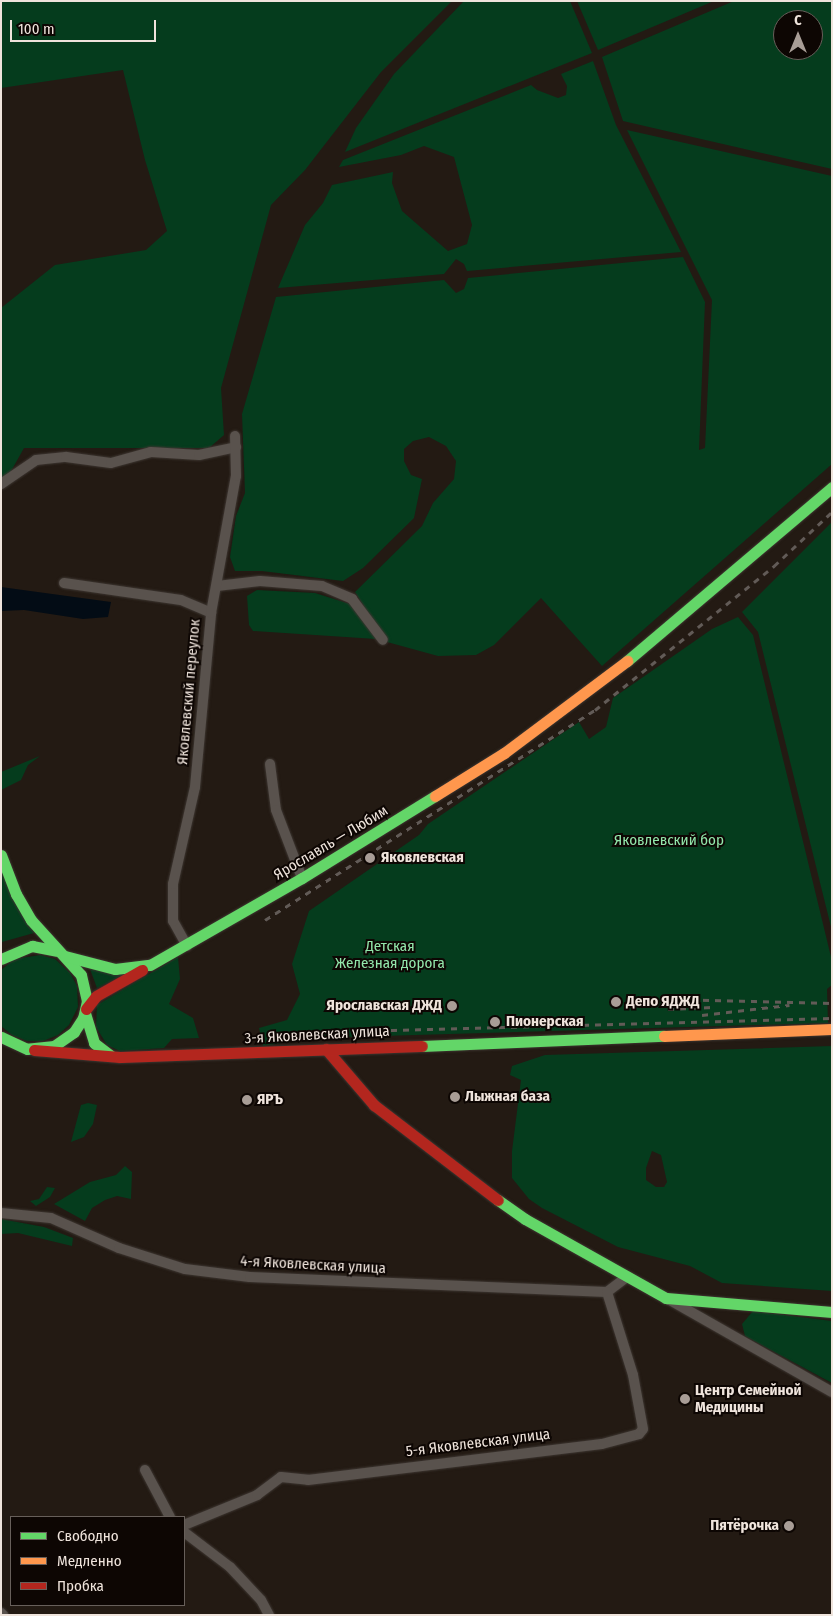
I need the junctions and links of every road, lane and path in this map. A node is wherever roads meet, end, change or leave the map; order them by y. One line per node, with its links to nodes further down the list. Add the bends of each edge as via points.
1 (235, 436): 2 (street, Яковлевский переулок)
2 (236, 447): 3 (street, via 199,455 151,452 111,463 66,457 36,460); 6 (street, Яковлевский переулок, via 236,476)
3 (1, 484)
4 (832, 488): 11 (street, Ярославль — Любим, via 595,688 504,753)
5 (64, 582): 7 (street, via 181,600)
6 (217, 586): 7 (street, Яковлевский переулок); 8 (street, via 260,581 322,586 352,599)
7 (211, 613): 12 (street, Яковлевский переулок, via 195,787 173,890 173,921)
8 (383, 640)
9 (270, 764): 11 (street, via 276,810)
10 (1, 855): 13 (street, 3-я Яковлевская улица, via 25,912)
11 (302, 878): 12 (street, Ярославль — Любим)
12 (187, 946): 15 (street, Ярославль — Любим)
13 (63, 954): 14 (street, Ярославль — Любим, via 32,946); 15 (street, Ярославль — Любим, via 114,969 141,967); 16 (street, 3-я Яковлевская улица, via 81,975 86,993)
14 (1, 959)
15 (161, 960): 16 (street, via 96,996)
16 (85, 1011): 20 (street, via 69,1037 54,1046); 22 (street, 3-я Яковлевская улица, via 88,1032 97,1048)
17 (832, 1029): 21 (street, 3-я Яковлевская улица)
18 (1, 1037): 20 (street)
19 (1, 1049): 20 (street)
20 (31, 1050): 22 (street, 3-я Яковлевская улица)
21 (326, 1050): 22 (street, 3-я Яковлевская улица); 24 (street, via 374,1105 454,1168 525,1219)
22 (120, 1057)
23 (1, 1214): 25 (street, 4-я Яковлевская улица, via 51,1218 119,1248 185,1269 250,1278)
24 (628, 1276): 25 (street); 26 (street)
25 (607, 1292): 31 (street, 5-я Яковлевская улица, via 633,1375 643,1429 639,1434 602,1444 308,1480 281,1477 257,1495)
26 (666, 1298): 27 (street); 28 (street)
27 (832, 1312)
28 (832, 1392)
29 (145, 1470): 30 (street)
30 (169, 1516)
31 (185, 1525)
32 (185, 1533): 33 (street, via 230,1566 261,1600)
33 (269, 1615)

